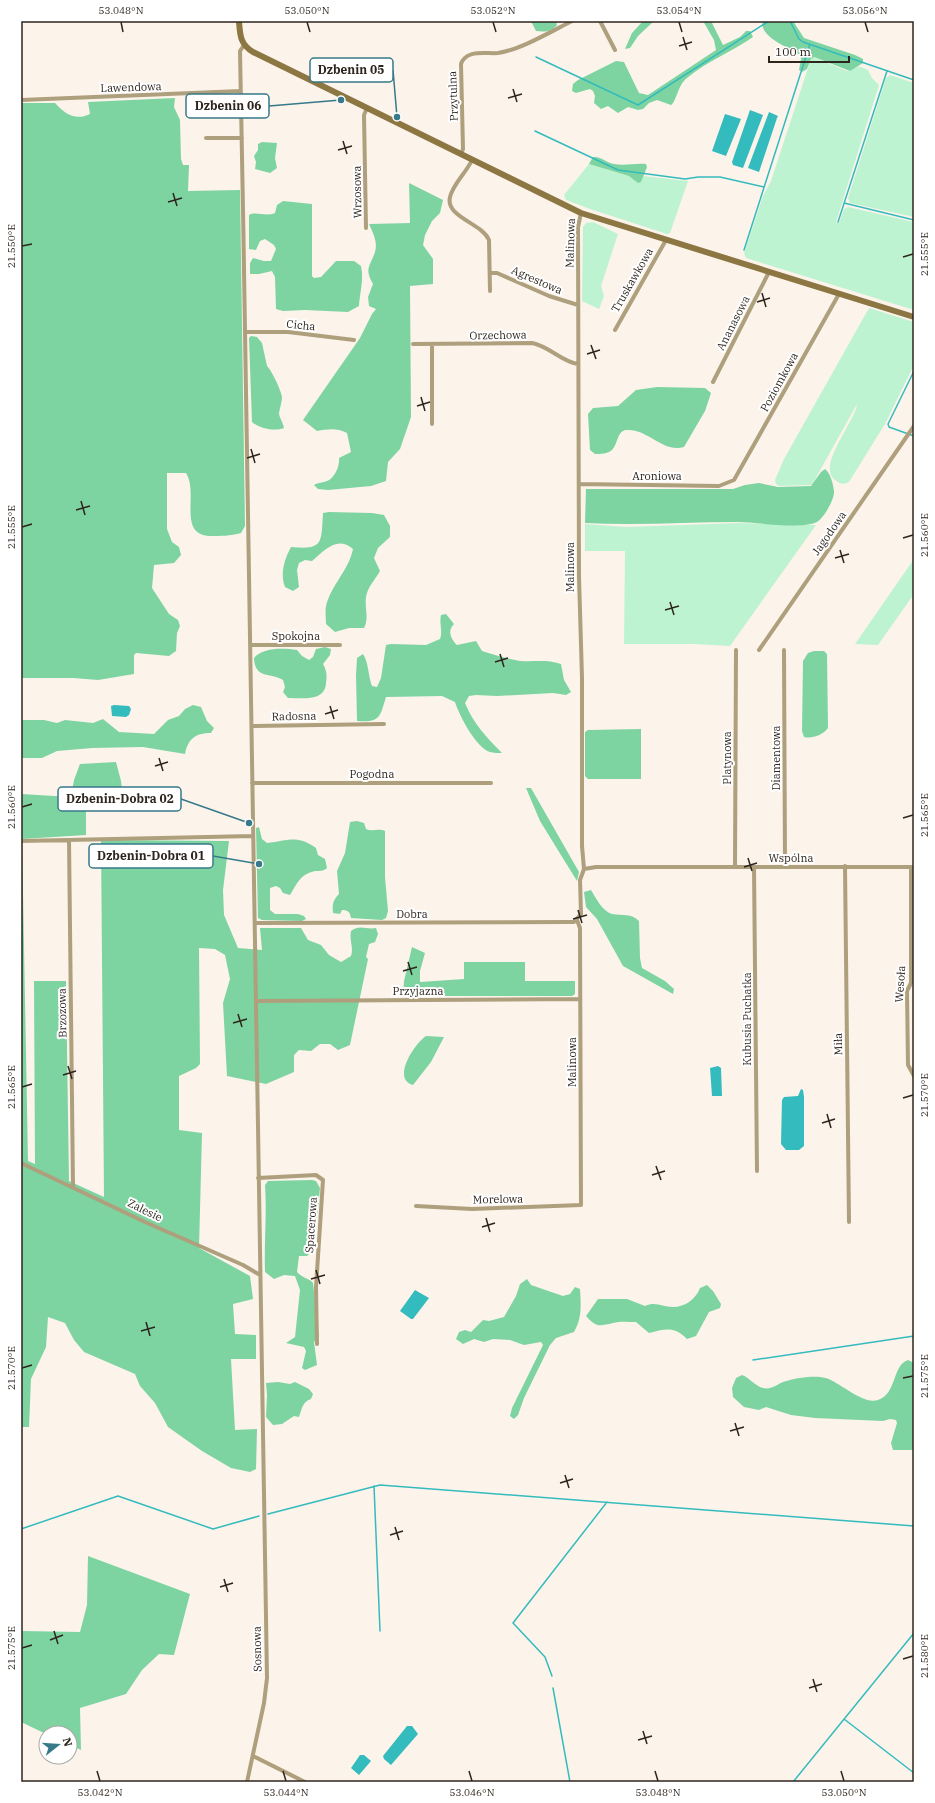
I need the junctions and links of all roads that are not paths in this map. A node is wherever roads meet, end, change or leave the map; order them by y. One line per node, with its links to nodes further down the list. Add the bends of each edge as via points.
1 (239, 21): 4 (street)
2 (572, 21): 11 (street, Przytulna, via 509,50 466,55 462,59 464,149)
3 (600, 21): 5 (street)
4 (244, 45): 6 (street, Sosnowa, via 240,50); 8 (street, via 257,54)
5 (615, 50)
6 (241, 91): 7 (street, Lawendowa); 10 (street, Sosnowa)
7 (21, 100)
8 (367, 108): 11 (street); 14 (street, Wrzosowa, via 364,115)
9 (206, 138): 10 (street)
10 (242, 138): 23 (street, Sosnowa)
11 (461, 154): 12 (street)
12 (472, 160): 13 (street); 16 (street, via 450,196 449,204 458,215 486,234 489,240)
13 (581, 213): 15 (street); 20 (street, Malinowa, via 578,228)
14 (366, 228)
15 (666, 240): 17 (street); 22 (street, Truskawkowa)
16 (490, 272): 18 (street); 20 (street, Agrestowa)
17 (769, 272): 19 (street); 28 (street, Ananasowa)
18 (490, 291)
19 (839, 294): 21 (street); 31 (street, Poziomkowa)
20 (578, 305): 27 (street, Malinowa)
21 (914, 317)
22 (614, 330)
23 (246, 332): 24 (street, Cicha, via 288,332); 33 (street, Sosnowa)
24 (354, 340)
25 (412, 344): 26 (street, Orzechowa)
26 (432, 344): 27 (street, Orzechowa, via 532,343 545,347 572,364); 29 (street)
27 (578, 364): 32 (street, Malinowa)
28 (713, 382)
29 (432, 424)
30 (914, 426): 36 (street, Jagodowa)
31 (734, 480): 32 (street, Aroniowa, via 719,486)
32 (580, 484): 50 (street, Malinowa, via 579,628)
33 (251, 645): 34 (street, Spokojna); 39 (street, Sosnowa)
34 (340, 645)
35 (736, 650): 47 (street, Platynowa)
36 (759, 650)
37 (784, 650): 45 (street, Diamentowa)
38 (384, 724): 39 (street, Radosna)
39 (252, 726): 41 (street, Sosnowa)
40 (491, 783): 41 (street, Pogodna)
41 (252, 784): 42 (street, Sosnowa)
42 (253, 836): 43 (street); 52 (street, Sosnowa)
43 (69, 840): 44 (street); 59 (street, Brzozowa)
44 (21, 842)
45 (785, 866): 46 (street, Wspólna); 48 (street, Wspólna)
46 (846, 866): 49 (street, Wspólna); 62 (street, Miła)
47 (735, 867): 48 (street, Wspólna); 50 (street, Wspólna, via 596,866)
48 (754, 867): 57 (street, Kubusia Puchatka)
49 (912, 867): 55 (street, Wesoła, via 911,983 907,991 908,1065)
50 (584, 869): 51 (street, Malinowa, via 580,880 580,914)
51 (577, 920): 52 (street, Dobra); 53 (street, Malinowa, via 580,928)
52 (255, 923): 54 (street, Sosnowa)
53 (580, 1000): 54 (street, Przyjazna); 60 (street, Malinowa)
54 (256, 1001): 58 (street, Sosnowa)
55 (914, 1076)
56 (21, 1163): 59 (street, Zalesie)
57 (757, 1171)
58 (258, 1178): 63 (street, Sosnowa); 64 (street, Spacerowa, via 316,1175 323,1180 316,1287)
59 (72, 1186): 63 (street, Zalesie)
60 (581, 1205): 61 (street, Morelowa, via 472,1209)
61 (416, 1206)
62 (849, 1222)
63 (260, 1275): 65 (street, Sosnowa, via 267,1678)
64 (317, 1344)
65 (253, 1756): 66 (street, Sosnowa); 67 (street)
66 (246, 1782)
67 (305, 1782)

